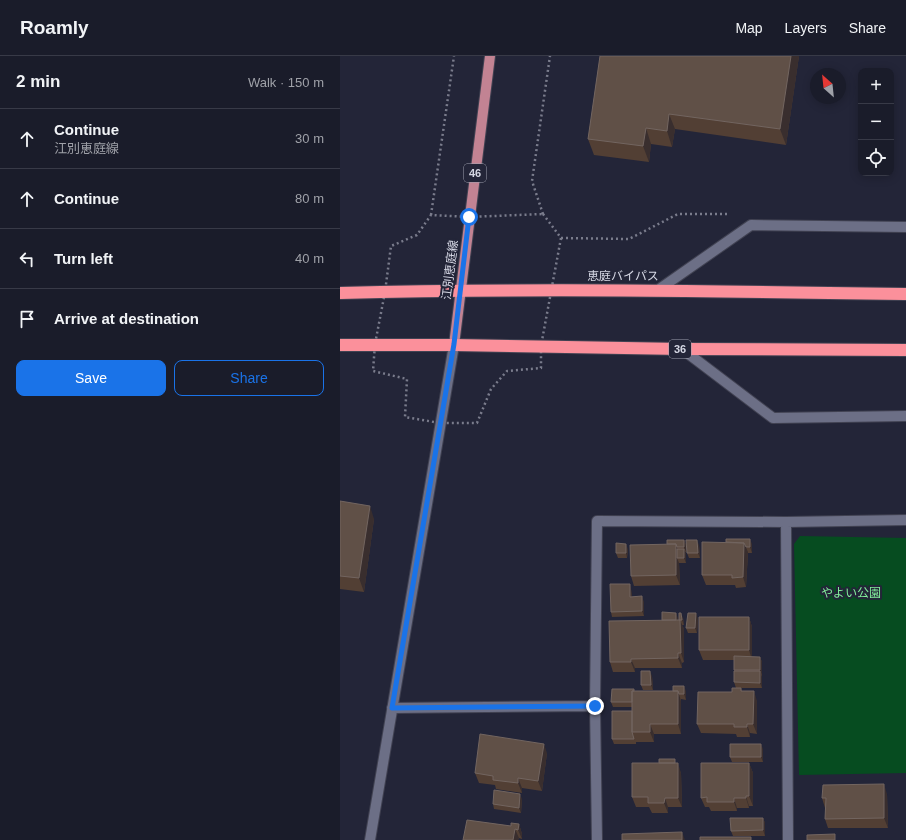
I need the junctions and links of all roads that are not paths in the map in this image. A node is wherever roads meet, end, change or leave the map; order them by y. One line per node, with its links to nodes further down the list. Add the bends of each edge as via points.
1 (490, 56): 3 (main road, 江別恵庭線 / 46)
2 (906, 227): 4 (street, via 751,225)
3 (460, 290): 4 (highway, 恵庭バイパス); 5 (highway, 恵庭バイパス); 7 (main road, 江別恵庭線 / 46)
4 (658, 290): 6 (highway, 恵庭バイパス)
5 (340, 293)
6 (906, 294)
7 (454, 344): 8 (highway, 36); 9 (highway, 36); 15 (street)
8 (340, 345)
9 (682, 349): 10 (highway, 36); 11 (street, via 773,418)
10 (906, 350)
11 (906, 416)
12 (906, 520): 13 (street)
13 (786, 522): 14 (street, via 597,521); 18 (street)
14 (595, 706): 15 (street); 17 (street)
15 (392, 708): 16 (street)
16 (370, 840)
17 (597, 840)
18 (788, 840)

